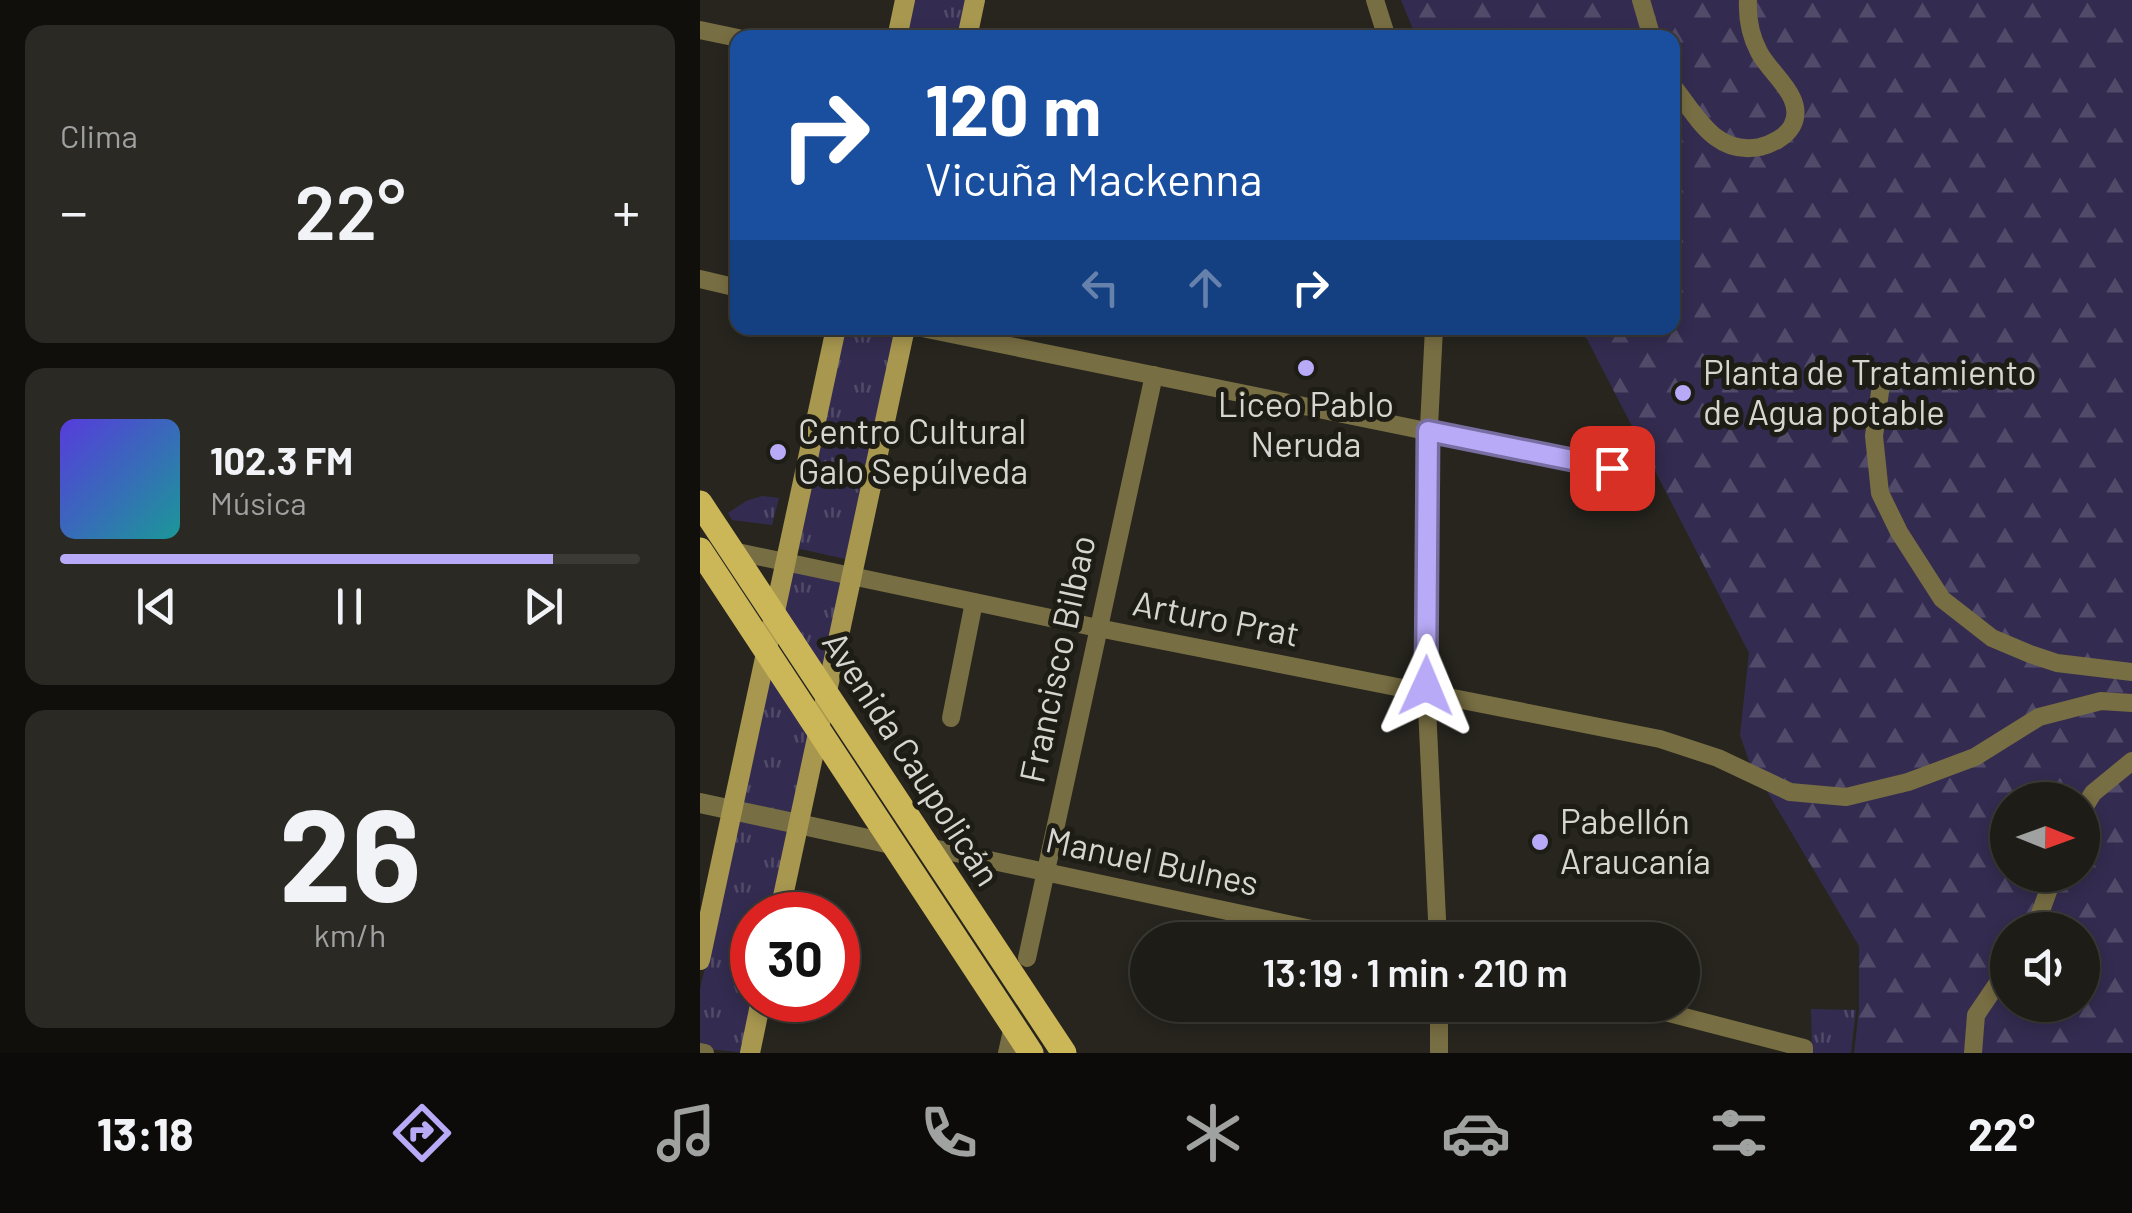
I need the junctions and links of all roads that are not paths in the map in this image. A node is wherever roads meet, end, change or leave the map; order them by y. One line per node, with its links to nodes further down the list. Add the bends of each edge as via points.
1 (905, 0): 7 (main road)
2 (975, 0): 8 (main road)
3 (1375, 0): 9 (street)
4 (1641, 0): 10 (street)
5 (1748, 0): 12 (street, via 1747,21 1759,52 1792,98 1791,128 1767,145 1727,146 1709,135)
6 (700, 30): 11 (street)
7 (899, 30)
8 (969, 30)
9 (1384, 30)
10 (1650, 30)
11 (730, 36)
12 (1680, 97)
13 (700, 279): 14 (street)
14 (730, 286)
15 (835, 335): 26 (main road)
16 (903, 335): 27 (main road)
17 (957, 335): 19 (street)
18 (1434, 335): 21 (street)
19 (1154, 375): 21 (street); 30 (street, Francisco Bilbao)
20 (1882, 377): 32 (street, via 1874,436 1880,492 1942,599 1992,638 2030,654)
21 (1428, 431): 22 (street); 34 (street)
22 (1622, 470)
23 (700, 503): 25 (main road, Avenida Caupolicán)
24 (700, 547): 25 (street, Arturo Prat); 31 (main road, Avenida Caupolicán)
25 (731, 551): 26 (street, Arturo Prat); 29 (main road, Avenida Caupolicán)
26 (787, 562): 27 (street, Arturo Prat); 29 (main road)
27 (851, 576): 28 (street, Arturo Prat); 33 (main road)
28 (974, 602): 30 (street, Arturo Prat); 36 (street)
29 (776, 619): 31 (main road); 33 (main road, Avenida Caupolicán)
30 (1098, 628): 34 (street, Arturo Prat); 46 (street, Francisco Bilbao)
31 (768, 650): 37 (main road, Avenida Caupolicán); 41 (main road)
32 (2132, 672)
33 (828, 694): 37 (main road); 44 (main road, Avenida Caupolicán)
34 (1426, 694): 35 (street, Arturo Prat, via 1660,740 1790,792 1846,797 1975,757 2040,717 2101,701); 49 (street)
35 (2132, 703)
36 (952, 718)
37 (820, 731): 42 (main road); 43 (main road, Avenida Caupolicán)
38 (2132, 762): 39 (street)
39 (2100, 787)
40 (700, 803): 41 (street)
41 (733, 810): 42 (street); 51 (main road)
42 (798, 824): 43 (street); 47 (main road)
43 (896, 845): 45 (main road); 56 (main road, Avenida Caupolicán)
44 (928, 847): 45 (main road, Avenida Caupolicán); 46 (street, Manuel Bulnes)
45 (942, 870): 61 (main road, Avenida Caupolicán)
46 (1046, 873): 48 (street, Manuel Bulnes); 50 (street, Francisco Bilbao)
47 (784, 892)
48 (1278, 922)
49 (1437, 922)
50 (1026, 958)
51 (700, 960)
52 (1990, 994): 63 (street, via 1976,1015)
53 (756, 1022): 58 (main road)
54 (1439, 1022): 62 (street)
55 (1699, 1022): 57 (street)
56 (1013, 1026): 59 (street); 60 (main road, Avenida Caupolicán)
57 (1804, 1051)
58 (750, 1053)
59 (1007, 1053)
60 (1031, 1053)
61 (1064, 1053)
62 (1438, 1053)
63 (1973, 1053)

